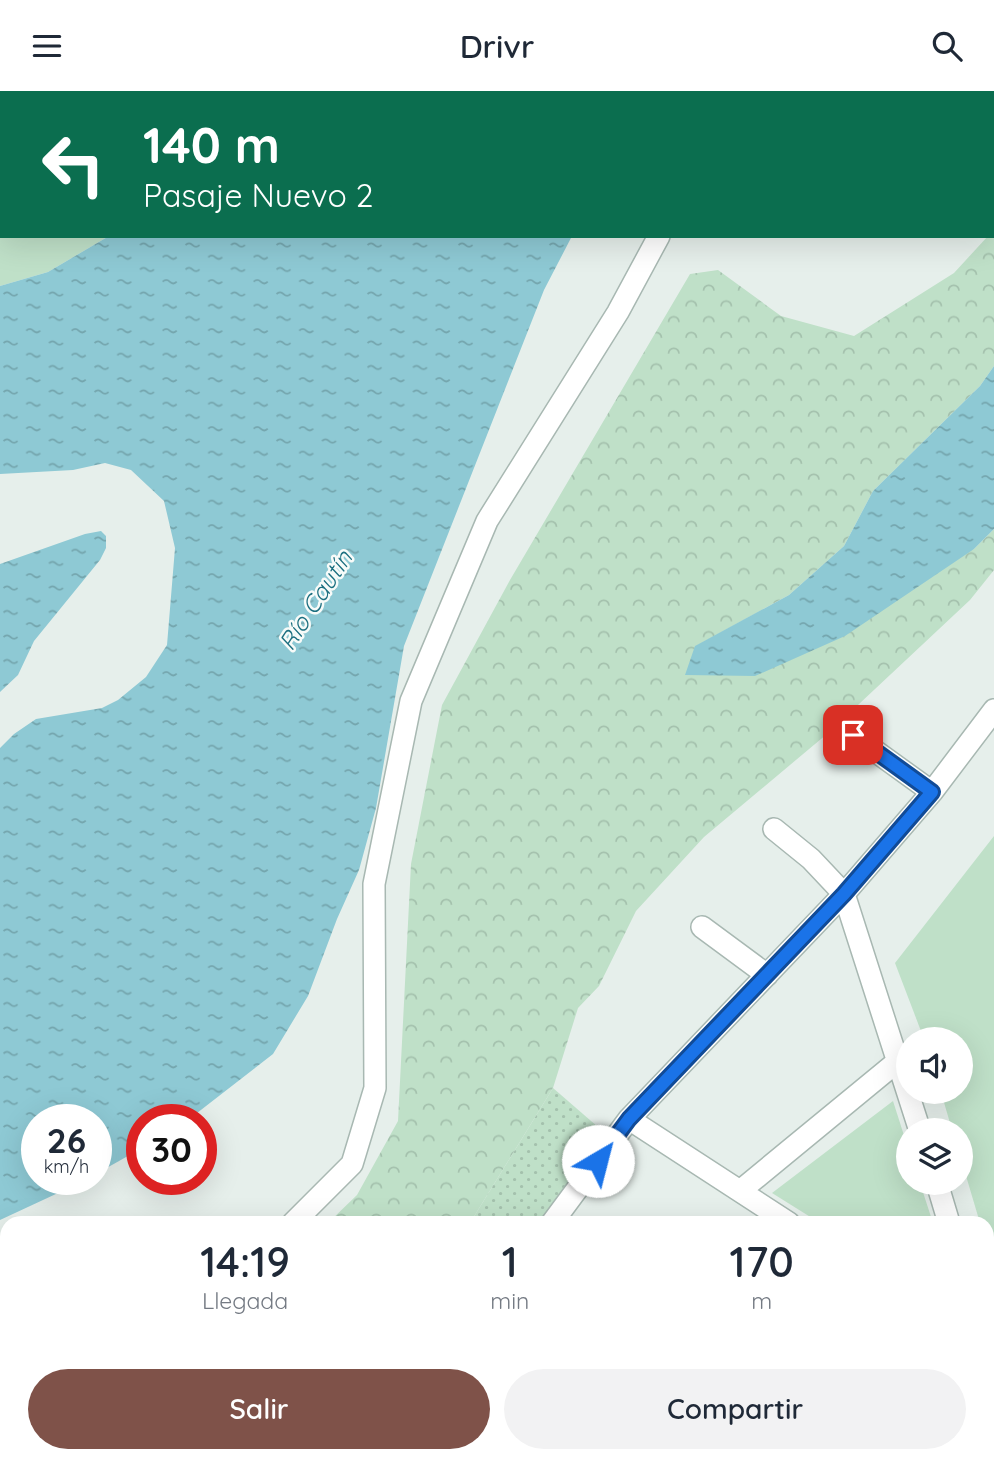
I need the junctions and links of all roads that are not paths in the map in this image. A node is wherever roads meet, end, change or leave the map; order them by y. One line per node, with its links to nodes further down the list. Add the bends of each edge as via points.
1 (658, 238): 14 (street, via 618,312 487,521 411,701 374,884 374,1088 352,1164)
2 (994, 711): 4 (street)
3 (853, 735): 4 (street)
4 (932, 792): 6 (street)
5 (774, 829): 6 (street)
6 (844, 894): 8 (street); 9 (street)
7 (702, 927): 8 (street)
8 (767, 975): 11 (street)
9 (896, 1055)
10 (896, 1063): 12 (street)
11 (629, 1119): 12 (street); 15 (street)
12 (740, 1191): 16 (street)
13 (941, 1195): 17 (street)
14 (300, 1216)
15 (557, 1216)
16 (778, 1216)
17 (947, 1216)

